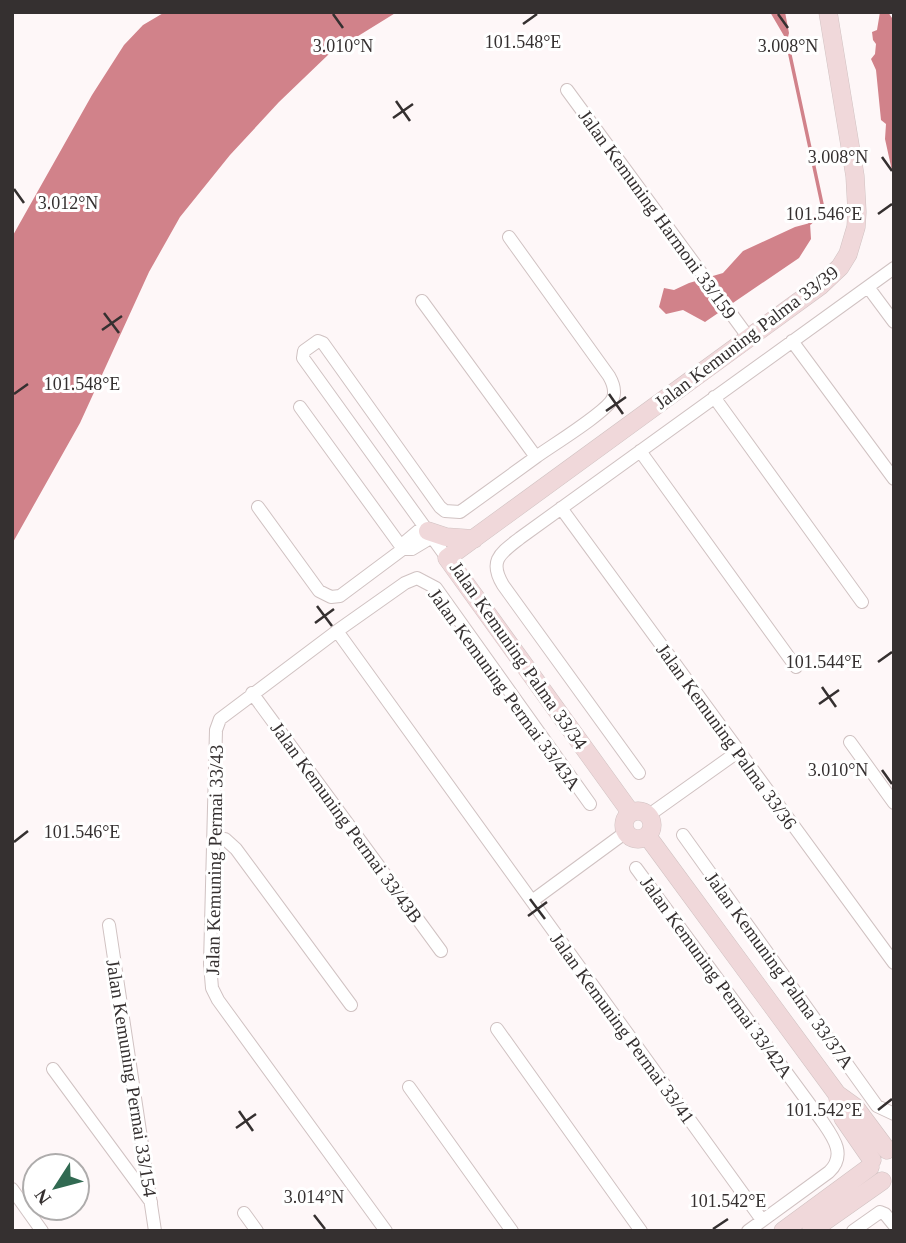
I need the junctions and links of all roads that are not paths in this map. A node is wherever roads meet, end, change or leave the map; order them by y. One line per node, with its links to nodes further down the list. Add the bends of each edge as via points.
1 (828, 12): 8 (main road, Jalan Kemuning Palma 33/39, via 855,176 853,241 840,267 820,286)
2 (567, 90): 8 (street, Jalan Kemuning Harmoni 33/159)
3 (509, 237): 16 (street, via 614,387 613,398 596,414)
4 (894, 268): 5 (street, Jalan Kemuning Palma 33/39)
5 (867, 286): 7 (street); 9 (street, Jalan Kemuning Palma 33/39)
6 (422, 300): 16 (street)
7 (894, 322)
8 (749, 338): 14 (main road, Jalan Kemuning Palma 33/39)
9 (792, 341): 12 (street, Jalan Kemuning Palma 33/39); 17 (street)
10 (335, 360): 11 (street); 11 (street, via 320,341 304,351 303,358); 16 (street, via 445,511 460,512)
11 (316, 375): 20 (street)
12 (714, 397): 15 (street, Jalan Kemuning Palma 33/39); 25 (street)
13 (300, 407): 22 (street)
14 (646, 413): 21 (main road, Jalan Kemuning Palma 33/34)
15 (640, 451): 19 (street, Jalan Kemuning Palma 33/39); 27 (street)
16 (535, 455)
17 (894, 480)
18 (258, 507): 22 (street, via 318,591 331,597 340,596)
19 (561, 508): 30 (street, Jalan Kemuning Palma 33/36); 31 (street, Jalan Kemuning Palma 33/39, via 504,551 495,570)
20 (428, 531): 21 (main road); 22 (street, via 411,549); 23 (street)
21 (474, 539): 23 (main road, Jalan Kemuning Palma 33/34)
22 (403, 549)
23 (447, 558): 34 (main road, Jalan Kemuning Palma 33/34)
24 (417, 578): 26 (street, Jalan Kemuning Permai 33/43); 33 (street, Jalan Kemuning Permai 33/43A, via 436,588)
25 (862, 602)
26 (337, 631): 28 (street, Jalan Kemuning Permai 33/43); 40 (street, Jalan Kemuning Permai 33/41)
27 (796, 667)
28 (252, 693): 38 (street, Jalan Kemuning Permai 33/43, via 226,713 216,730); 42 (street, Jalan Kemuning Permai 33/43B)
29 (850, 742): 32 (street)
30 (739, 751): 34 (street); 43 (street, Jalan Kemuning Palma 33/36)
31 (639, 773)
32 (894, 803)
33 (590, 804)
34 (640, 814): 35 (main road, via 625,820); 37 (main road, via 653,829)
35 (625, 832): 37 (main road, via 635,840); 40 (street)
36 (683, 835): 48 (street, Jalan Kemuning Palma 33/37A, via 877,1106)
37 (648, 837): 51 (main road, via 837,1094 843,1118)
38 (213, 839): 44 (street, via 225,839 236,849); 60 (street, Jalan Kemuning Permai 33/43, via 212,988)
39 (636, 868): 55 (street, Jalan Kemuning Permai 33/42A, via 832,1135 839,1158 836,1166)
40 (533, 901): 55 (street, Jalan Kemuning Permai 33/41)
41 (109, 925): 49 (street, Jalan Kemuning Permai 33/154)
42 (441, 951)
43 (894, 963)
44 (351, 1005)
45 (497, 1029): 62 (street)
46 (53, 1069): 50 (street)
47 (409, 1087): 61 (street)
48 (894, 1114)
49 (144, 1151): 50 (street, via 130,1159); 53 (street, Jalan Kemuning Permai 33/154)
50 (116, 1158): 53 (street)
51 (885, 1170): 64 (main road); 65 (main road)
52 (12, 1189): 57 (street)
53 (151, 1202): 58 (street, Jalan Kemuning Permai 33/154)
54 (244, 1213): 59 (street)
55 (762, 1220): 63 (street)
56 (894, 1225): 66 (street, via 886,1214 877,1213)
57 (42, 1231)
58 (155, 1231)
59 (257, 1231)
60 (386, 1231)
61 (512, 1231)
62 (641, 1231)
63 (748, 1231)
64 (783, 1231)
65 (811, 1231)
66 (853, 1231)

